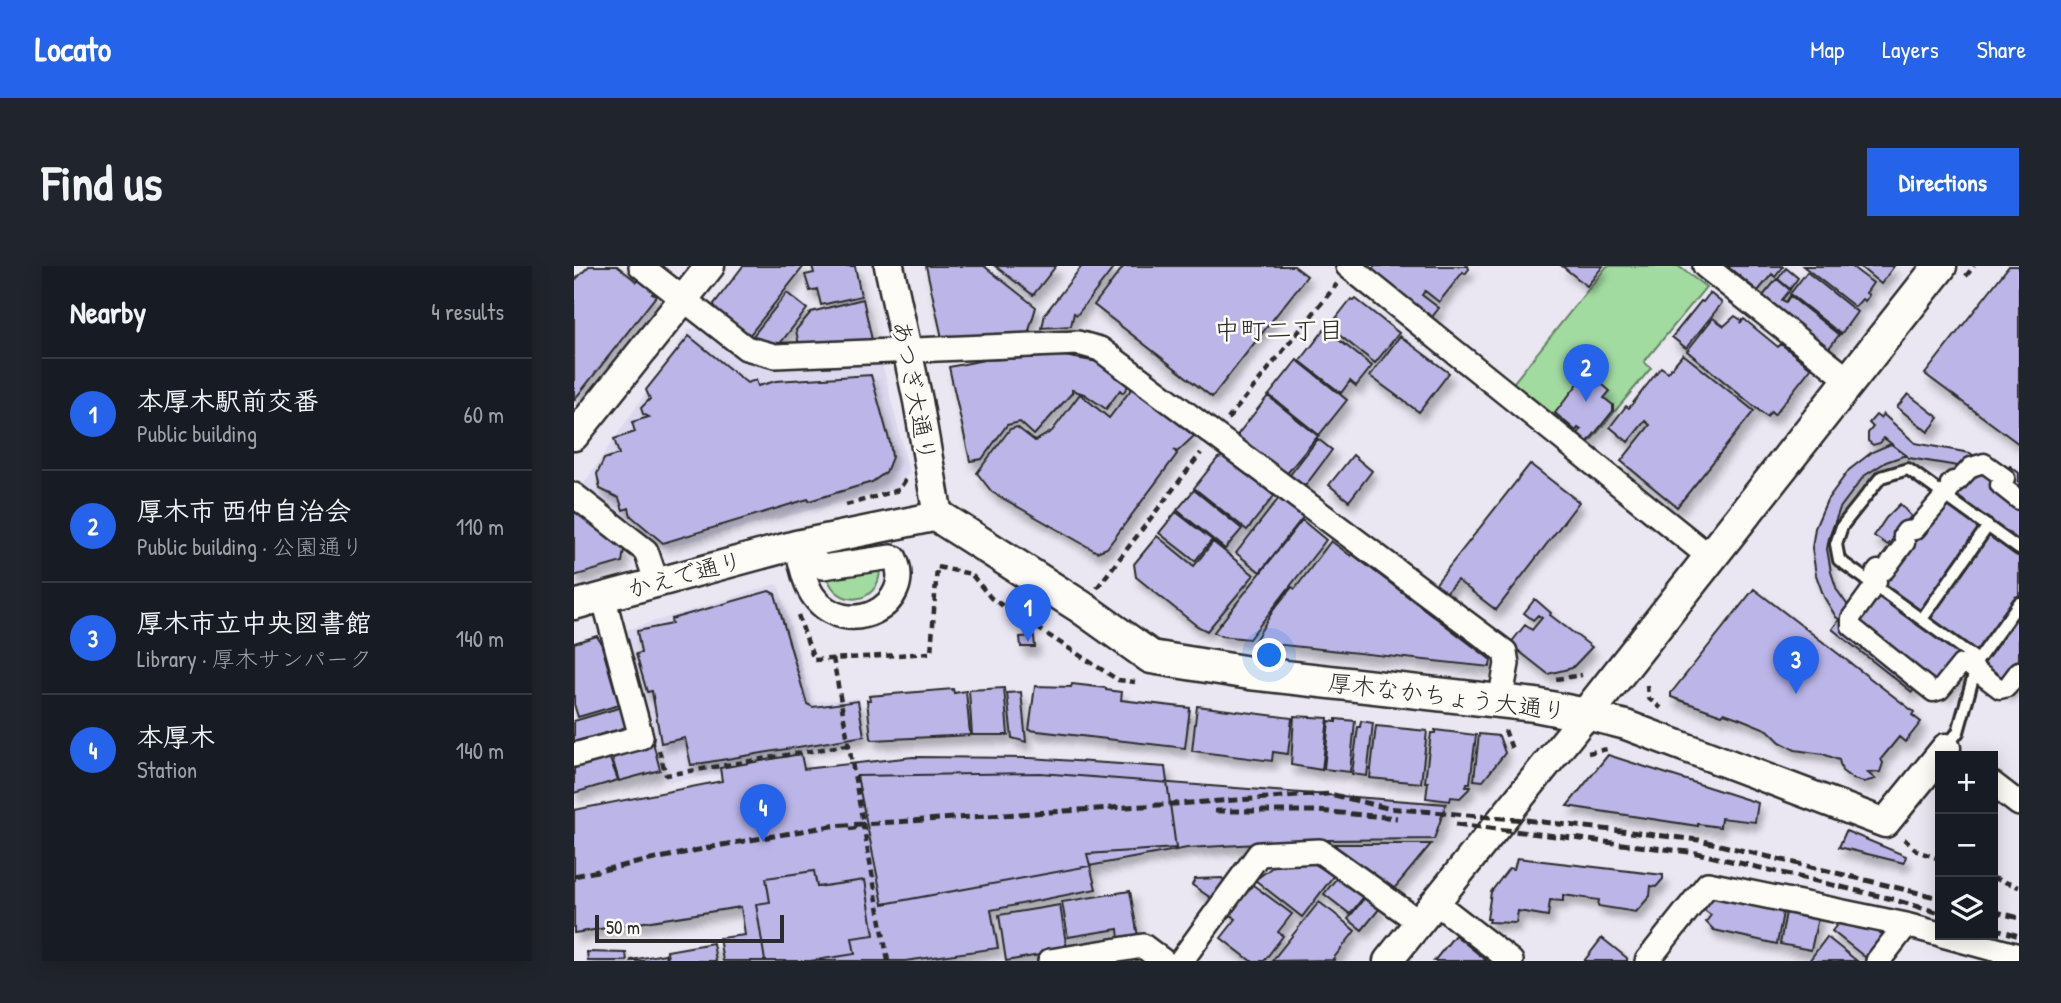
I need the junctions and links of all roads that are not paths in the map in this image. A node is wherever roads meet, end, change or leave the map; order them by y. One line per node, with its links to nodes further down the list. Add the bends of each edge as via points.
1 (640, 266): 7 (street)
2 (710, 266): 7 (street)
3 (889, 266): 8 (street, あつぎ大通り)
4 (1348, 266): 18 (street)
5 (1705, 266): 9 (street)
6 (1953, 271): 9 (main road, 厚木なかちょう大通り)
7 (683, 300): 8 (street, via 746,348 775,356); 10 (street)
8 (907, 351): 14 (street, あつぎ大通り); 27 (street, via 1078,343 1100,349 1505,652)
9 (1849, 380): 18 (main road, 厚木なかちょう大通り)
10 (574, 436)
11 (574, 495): 19 (street, via 646,551)
12 (1945, 495): 13 (street, via 1953,481 1984,463 2005,478 2000,485); 15 (lane); 20 (street, via 1915,530 1903,535 1905,543 1885,570 1875,574); 20 (lane, via 1908,470 1881,477 1842,526 1836,544 1839,560)
13 (2019, 500)
14 (938, 516): 16 (street, かえで通り); 27 (main road, 厚木なかちょう大通り, via 1151,657 1250,673)
15 (1988, 526): 17 (lane); 24 (lane)
16 (803, 544): 16 (street, via 823,567 895,558 897,587 876,613 843,618 828,611 809,590); 19 (street, かえで通り)
17 (2019, 549)
18 (1711, 558): 28 (main road, 厚木なかちょう大通り)
19 (657, 583): 21 (street, かえで通り)
20 (1877, 587): 24 (lane); 25 (street, via 1851,618 1851,626 1933,692 1940,690 1961,664)
21 (603, 596): 23 (street, かえで通り); 30 (street, via 641,737)
22 (2019, 603): 25 (lane)
23 (574, 605)
24 (1922, 619): 25 (lane)
25 (1977, 665): 26 (street, via 2000,689); 29 (lane)
26 (2019, 671)
27 (1503, 701): 28 (main road, 厚木なかちょう大通り)
28 (1586, 715): 31 (street, via 1626,725 1885,823); 34 (street)
29 (1951, 751)
30 (574, 755)
31 (1935, 769)
32 (1998, 788): 33 (street)
33 (2019, 804)
34 (1427, 912): 41 (street, via 1320,851 1259,854); 42 (street); 43 (street)
35 (1906, 925): 36 (street); 44 (street, via 1708,884); 45 (street)
36 (1935, 932)
37 (1962, 940): 38 (street)
38 (2019, 956)
39 (1050, 961): 40 (street, via 1143,946)
40 (1163, 961)
41 (1181, 961)
42 (1388, 961)
43 (1511, 961)
44 (1647, 961)
45 (1878, 961)

